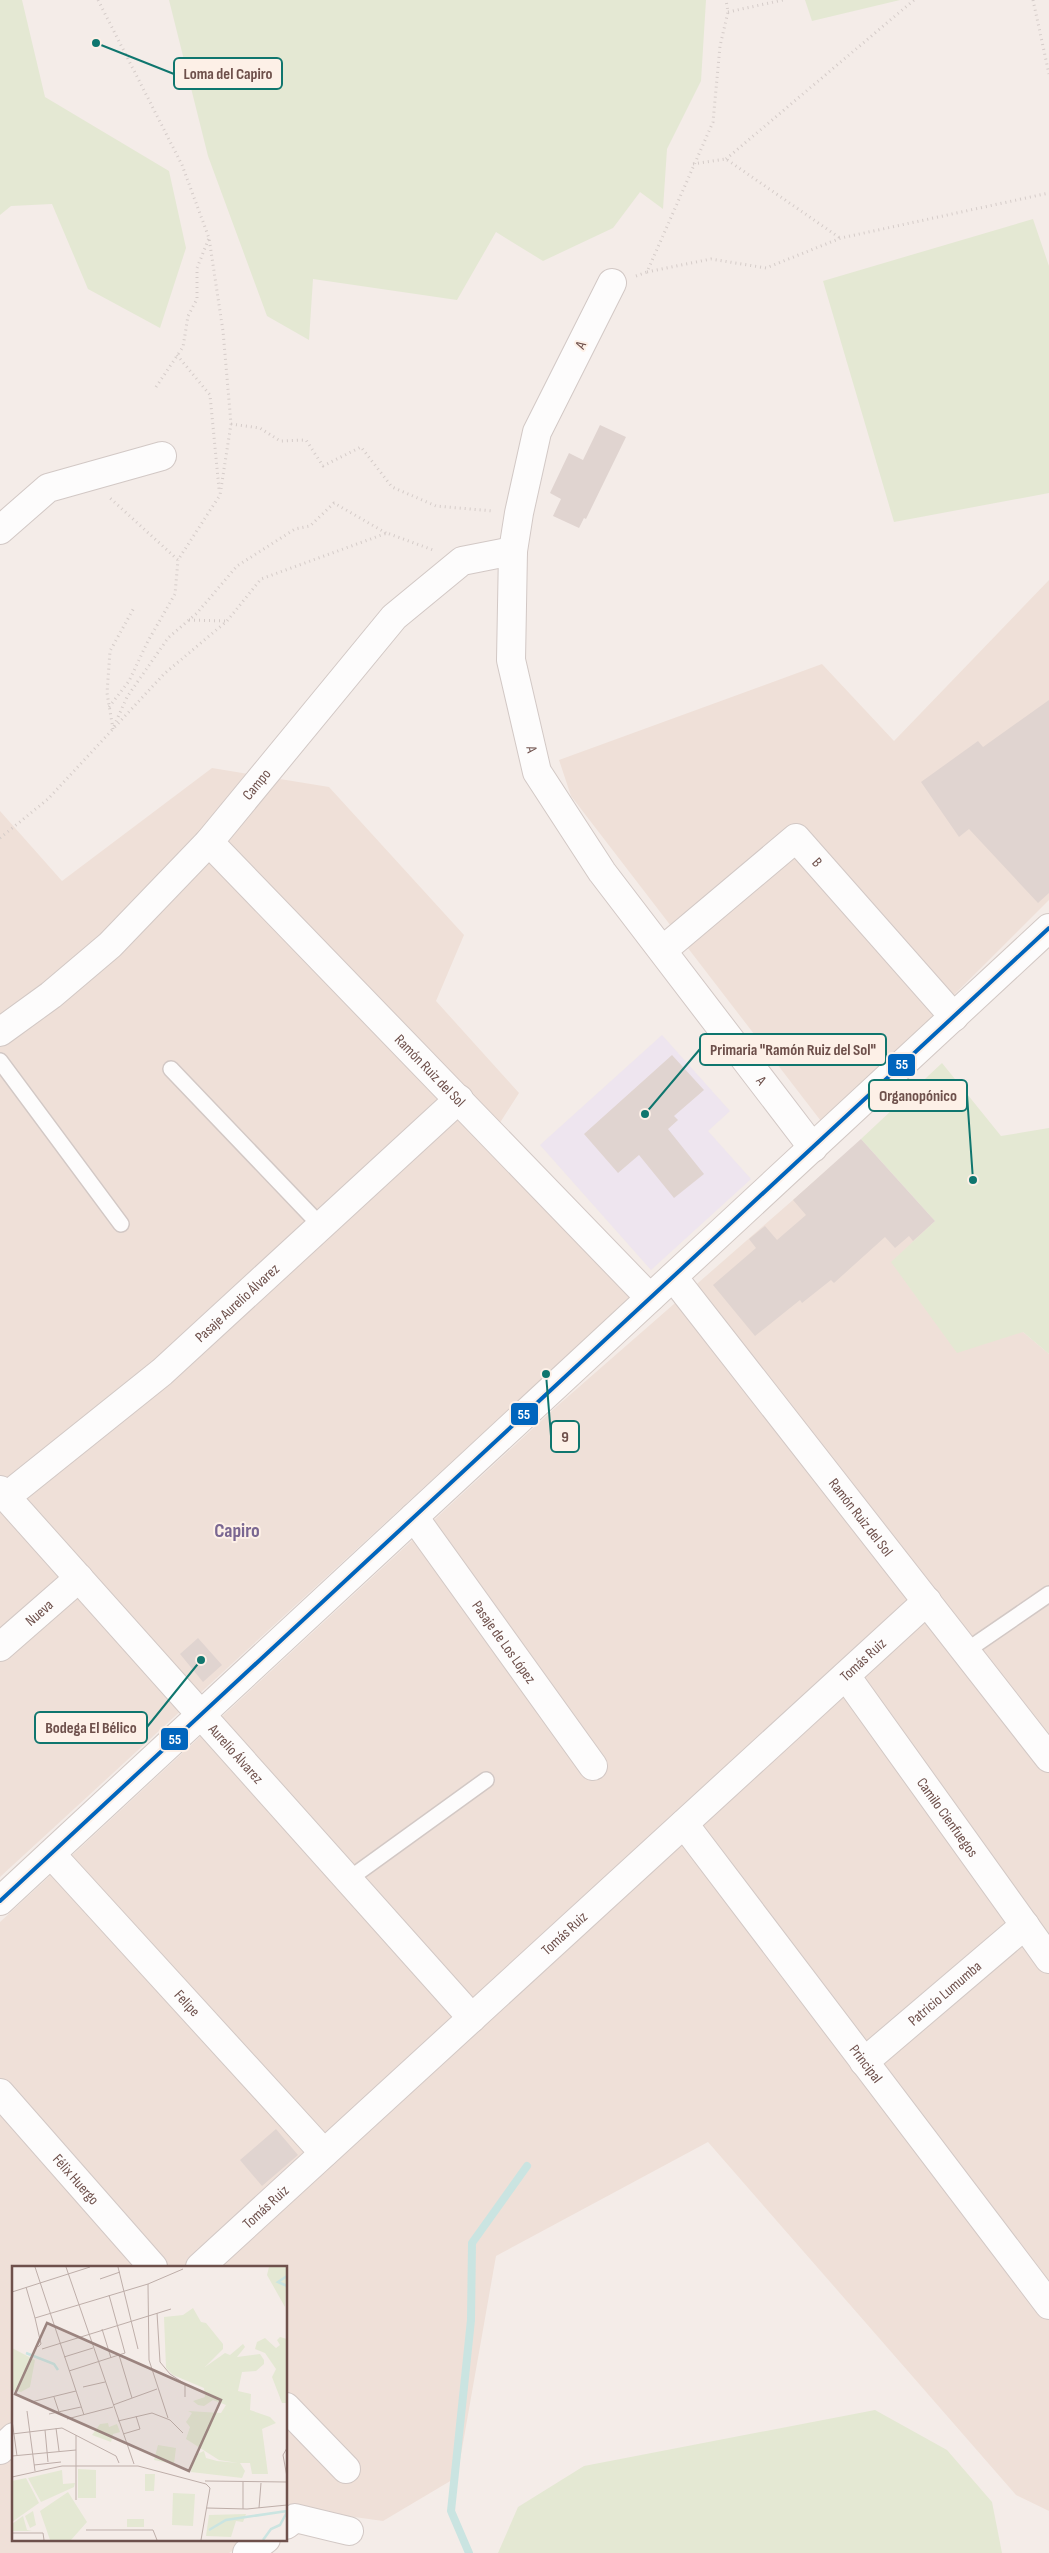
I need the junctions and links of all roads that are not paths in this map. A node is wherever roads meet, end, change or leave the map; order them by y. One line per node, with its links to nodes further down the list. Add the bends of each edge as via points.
1 (612, 283): 4 (street, A, via 537,432)
2 (162, 456): 3 (street, via 48,488)
3 (0, 530)
4 (513, 551): 5 (street, Campo, via 462,561 394,617); 7 (street, A, via 511,660 537,772 602,872)
5 (210, 842): 9 (street, Campo, via 110,945 51,995); 12 (street, Ramón Ruiz del Sol)
6 (1049, 928): 8 (street)
7 (663, 950): 8 (street, B, via 796,838); 13 (street, A)
8 (954, 1017): 13 (street)
9 (0, 1032)
10 (0, 1061): 14 (lane)
11 (171, 1069): 15 (lane)
12 (459, 1099): 15 (street, Pasaje Aurelio Álvarez); 17 (street, Ramón Ruiz del Sol)
13 (813, 1148): 16 (street)
14 (120, 1224)
15 (322, 1227): 18 (street, Pasaje Aurelio Álvarez, via 162,1372)
16 (673, 1278): 17 (street); 22 (street, Ramón Ruiz del Sol)
17 (650, 1298): 19 (street)
18 (3, 1493): 20 (street, Aurelio Álvarez)
19 (414, 1518): 26 (street); 28 (street, Pasaje de Los López)
20 (79, 1578): 23 (street, Nueva); 26 (street, Aurelio Álvarez)
21 (1049, 1594): 24 (lane)
22 (927, 1601): 24 (street, Ramón Ruiz del Sol); 25 (street, Tomás Ruiz)
23 (0, 1647)
24 (966, 1651): 27 (street, Ramón Ruiz del Sol)
25 (846, 1676): 30 (street, Tomás Ruiz); 34 (street, Camilo Cienfuegos)
26 (201, 1714): 31 (street); 32 (street, Aurelio Álvarez)
27 (1049, 1758)
28 (594, 1766)
29 (486, 1780): 32 (lane)
30 (684, 1824): 36 (street, Tomás Ruiz); 37 (street, Principal)
31 (51, 1854): 33 (street); 39 (street, Felipe)
32 (349, 1880): 36 (street, Aurelio Álvarez)
33 (0, 1901)
34 (1025, 1925): 35 (street, Camilo Cienfuegos); 37 (street, Patricio Lumumba)
35 (1049, 1959)
36 (472, 2018): 39 (street, Tomás Ruiz)
37 (864, 2062): 42 (street, Principal)
38 (0, 2093): 40 (street, Félix Huergo)
39 (324, 2153): 41 (street, Tomás Ruiz)
40 (152, 2266)
41 (201, 2266)
42 (1049, 2304)
43 (288, 2409): 46 (street)
44 (12, 2440): 45 (street)
45 (0, 2450)
46 (346, 2469)
47 (288, 2523): 48 (street, via 296,2518)
48 (348, 2531)
49 (265, 2540): 50 (street)
50 (247, 2553)

